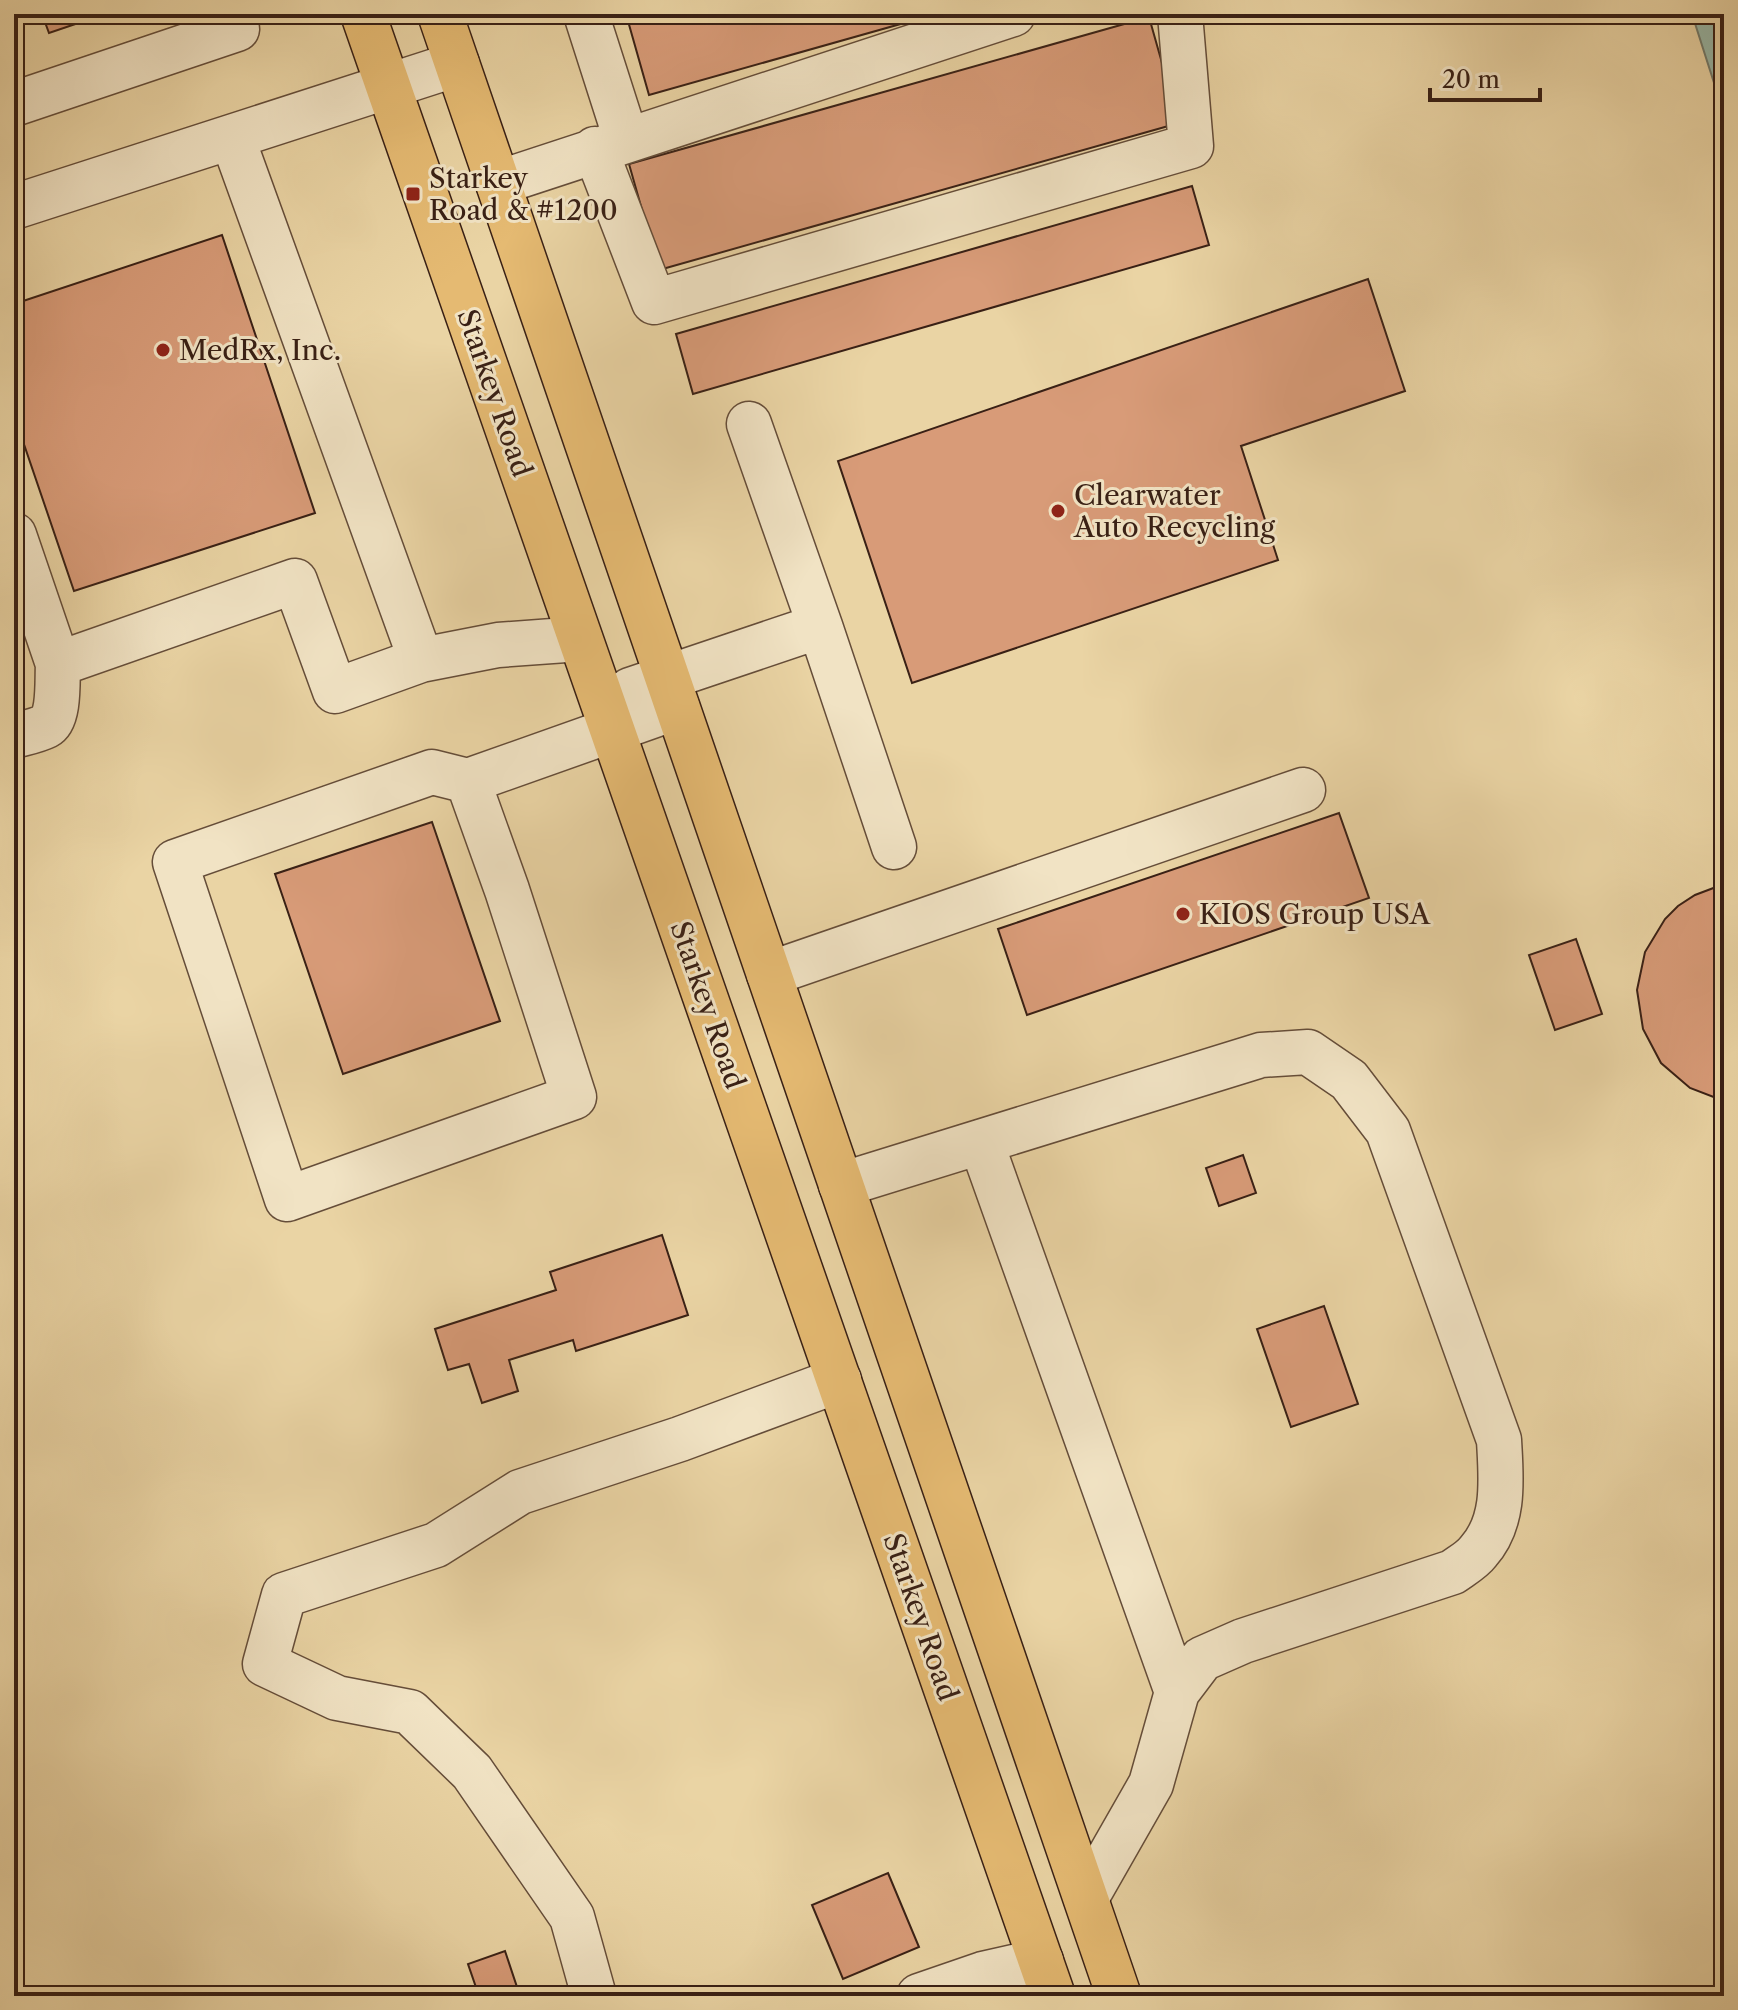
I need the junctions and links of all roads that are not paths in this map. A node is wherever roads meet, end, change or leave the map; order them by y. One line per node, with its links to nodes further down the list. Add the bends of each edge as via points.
1 (231, 14): 9 (street, via 237,29)
2 (363, 14): 8 (main road, Starkey Road)
3 (440, 14): 7 (main road)
4 (586, 14): 11 (street)
5 (1013, 14): 11 (street)
6 (1180, 14): 11 (street, via 1191,146 654,302)
7 (457, 64): 8 (street); 12 (main road)
8 (388, 87): 10 (street); 17 (main road, Starkey Road)
9 (14, 104)
10 (232, 137): 13 (street); 18 (street)
11 (610, 144): 12 (street)
12 (498, 183): 20 (main road)
13 (14, 207)
14 (749, 424): 16 (street)
15 (14, 535): 19 (street)
16 (820, 626): 20 (street); 25 (street)
17 (580, 639): 18 (street, via 498,645); 21 (main road, Starkey Road)
18 (421, 660): 19 (street, via 335,691 295,581)
19 (58, 664): 22 (street, via 51,722)
20 (672, 692): 21 (street); 26 (main road)
21 (606, 714): 23 (street); 29 (main road, Starkey Road)
22 (14, 736)
23 (468, 781): 23 (street, via 574,1097 287,1199 175,862 432,772)
24 (1303, 790): 26 (street)
25 (894, 847)
26 (769, 974): 28 (main road)
27 (981, 1142): 28 (street); 30 (street); 30 (street, via 1261,1055 1308,1052 1349,1080 1388,1131 1494,1425 1502,1488 1494,1526 1478,1553 1453,1572 1202,1659)
28 (841, 1185): 31 (main road)
29 (839, 1380): 32 (main road, Starkey Road); 33 (street, via 520,1492 436,1545 284,1595 265,1664 337,1698 410,1712 472,1772 572,1917)
30 (1177, 1692): 31 (street, via 1151,1784)
31 (1086, 1898): 35 (main road)
32 (1047, 1978): 34 (street, via 983,1974)
33 (594, 1996)
34 (919, 1996)
35 (1119, 1996)

